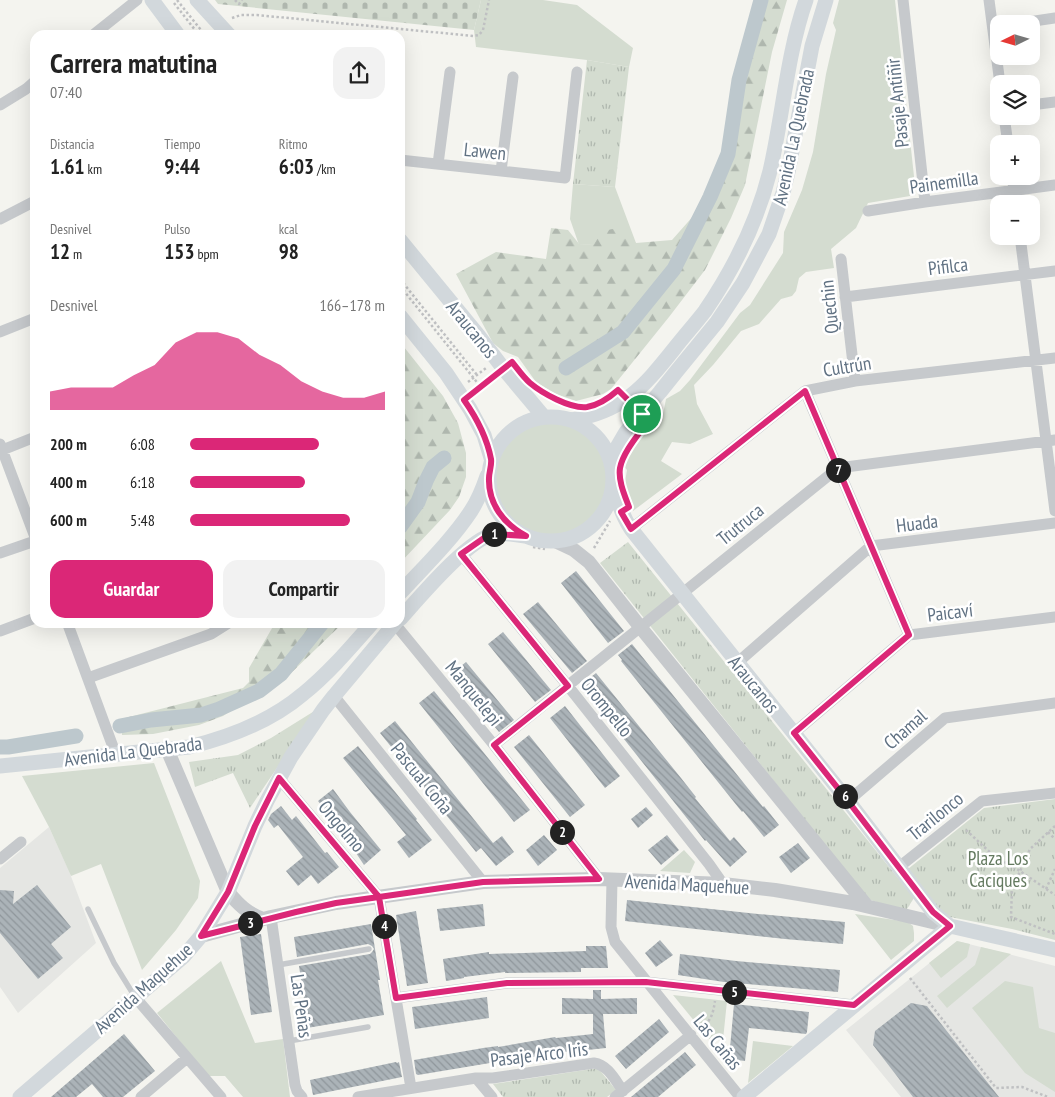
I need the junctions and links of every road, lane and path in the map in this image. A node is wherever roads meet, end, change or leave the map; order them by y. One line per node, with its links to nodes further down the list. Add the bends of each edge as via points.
1 (137, 0): 16 (street)
2 (152, 0): 17 (main road)
3 (171, 0): 18 (path)
4 (177, 0): 19 (path)
5 (197, 0): 20 (main road)
6 (235, 0): 7 (path, via 239,4)
7 (242, 0)
8 (489, 0): 20 (path, via 483,30 473,36 257,14 233,18)
9 (806, 0): 62 (main road, Avenida La Quebrada, via 758,214 733,267 704,311 638,391 606,411)
10 (826, 0): 68 (main road, Avenida La Quebrada, via 812,46 783,193 769,234 717,322 626,432 616,449)
11 (903, 0): 35 (street, Pasaje Antiñir)
12 (989, 0): 13 (street)
13 (993, 15)
14 (1055, 18): 15 (street)
15 (1040, 20)
16 (99, 30)
17 (174, 30)
18 (195, 30)
19 (201, 30)
20 (224, 30)
21 (450, 72): 29 (street)
22 (577, 72): 30 (street, Lawen, via 565,178)
23 (513, 77): 30 (street)
24 (30, 85): 27 (street)
25 (1055, 102): 26 (street)
26 (1040, 104)
27 (0, 105)
28 (405, 161): 29 (street, Lawen)
29 (438, 164): 30 (street, Lawen)
30 (500, 171)
31 (1013, 185): 33 (street)
32 (1055, 185): 33 (street, Painemilla)
33 (1014, 190): 34 (street); 35 (street, Painemilla)
34 (1015, 195)
35 (925, 202): 37 (street, Painemilla)
36 (30, 204): 38 (street)
37 (868, 211)
38 (0, 219)
39 (1021, 245): 43 (street)
40 (405, 246): 52 (main road, Araucanos)
41 (841, 259): 46 (street, Quechin)
42 (1055, 271): 43 (street, Pifilca)
43 (1025, 274): 46 (street, Pifilca); 51 (street)
44 (405, 285): 53 (path)
45 (405, 292): 54 (path)
46 (845, 297): 55 (street, Quechin)
47 (30, 320): 49 (street)
48 (405, 322): 59 (main road)
49 (0, 332)
50 (1055, 358): 51 (street, Cultrún)
51 (1036, 360): 55 (street, Cultrún); 64 (street)
52 (500, 363): 53 (path); 56 (path); 61 (main road, Araucanos)
53 (478, 375): 54 (path)
54 (473, 378): 56 (path); 59 (path)
55 (855, 382): 58 (street, Cultrún)
56 (480, 386): 59 (path)
57 (537, 388): 60 (path, via 551,398)
58 (805, 391): 67 (street); 73 (street, Cultrún)
59 (460, 395): 66 (main road, via 484,435)
60 (578, 406)
61 (544, 417): 62 (main road); 66 (main road, via 527,421 510,432 497,448)
62 (571, 420): 68 (main road, via 593,433 607,453)
63 (30, 439): 65 (street)
64 (1050, 441): 67 (street); 69 (street)
65 (1, 448): 72 (street)
66 (491, 464): 75 (main road, via 489,487 495,508); 81 (main road, via 472,510)
67 (838, 468): 77 (street); 82 (street, Trutruca)
68 (612, 471): 70 (main road, Araucanos); 76 (main road, via 611,493 598,520 582,532)
69 (1055, 511)
70 (621, 512): 73 (main road, Araucanos); 80 (path, via 610,519)
71 (1055, 523): 77 (street, Huada)
72 (30, 526)
73 (631, 529): 82 (main road, Araucanos)
74 (30, 541): 78 (street)
75 (529, 541): 76 (path); 76 (main road, via 543,540); 79 (main road, via 494,534)
76 (551, 545): 80 (street, via 566,545)
77 (871, 546): 93 (street); 94 (street, Huada)
78 (0, 553)
79 (461, 554): 83 (main road); 96 (street, Orompello)
80 (585, 558): 91 (street)
81 (405, 587)
82 (682, 594): 91 (street, Trutruca); 94 (main road, Araucanos)
83 (405, 614)
84 (1055, 617): 93 (street, Paicaví)
85 (30, 620): 92 (street)
86 (69, 628): 95 (street)
87 (220, 628): 95 (street)
88 (367, 628): 101 (main road, Avenida La Quebrada, via 317,682 269,717 210,742)
89 (392, 628): 97 (main road)
90 (402, 628): 100 (street, Manquelepi)
91 (641, 628): 96 (street, Trutruca); 123 (street)
92 (0, 631)
93 (909, 635): 99 (street, Paicaví)
94 (737, 663): 99 (main road, Araucanos)
95 (88, 678): 102 (street)
96 (568, 686): 100 (street, Trutruca); 118 (street, Orompello)
97 (334, 696): 104 (main road); 117 (street, Pascual Coña)
98 (1055, 703): 106 (street, Chamal, via 945,718)
99 (794, 733): 106 (main road, Araucanos)
100 (494, 745): 116 (street, Manquelepi)
101 (167, 749): 102 (main road, Avenida La Quebrada); 120 (street)
102 (116, 754): 103 (main road, Avenida La Quebrada)
103 (0, 766)
104 (279, 778): 120 (main road); 122 (street, Ongolmo)
105 (1055, 793): 107 (street, Trarilonco, via 982,801)
106 (848, 801): 113 (main road, Araucanos)
107 (957, 821): 113 (street, Trarilonco); 115 (path, via 994,856)
108 (1055, 826): 109 (path)
109 (1048, 832): 110 (path); 115 (path, via 1030,849)
110 (1055, 839)
111 (21, 842): 112 (street)
112 (0, 859)
113 (899, 868): 126 (main road, Araucanos, via 933,912)
114 (1055, 869): 119 (path)
115 (1020, 871): 119 (path); 127 (path, via 1012,889 1011,917)
116 (605, 880): 117 (street, Avenida Maquehue); 118 (street, Avenida Maquehue); 133 (street, Las Cañas, via 613,937)
117 (483, 882): 122 (street, Avenida Maquehue)
118 (723, 884): 123 (street, Avenida Maquehue)
119 (1046, 889): 121 (path)
120 (228, 892): 125 (street, via 244,909); 128 (main road)
121 (1055, 895)
122 (379, 897): 125 (street, Avenida Maquehue); 136 (street)
123 (866, 905): 126 (street, Avenida Maquehue)
124 (88, 909): 135 (lane, via 114,964)
125 (267, 918): 128 (street, Avenida Maquehue); 131 (street, Las Peñas)
126 (950, 926): 130 (main road, Avenida Maquehue); 132 (main road)
127 (1055, 934)
128 (201, 936): 135 (main road, Avenida Maquehue, via 184,956)
129 (369, 949): 131 (lane)
130 (1055, 950)
131 (278, 965): 140 (street, Las Peñas)
132 (901, 966): 137 (main road); 153 (path, via 996,1088 1022,1087)
133 (646, 982): 134 (street); 136 (street, via 507,983); 139 (street, Las Cañas)
134 (716, 990): 137 (street); 139 (path, via 708,1023)
135 (135, 997): 141 (street); 145 (main road, Avenida Maquehue)
136 (396, 998): 143 (street)
137 (854, 1005): 152 (main road)
138 (368, 1027): 140 (lane)
139 (691, 1035): 144 (street); 151 (street, Las Cañas)
140 (289, 1041): 148 (street, Las Peñas, via 295,1086)
141 (187, 1058): 146 (street); 147 (street)
142 (476, 1078): 143 (street); 144 (street, Pasaje Arco Iris, via 594,1063 604,1066); 150 (street)
143 (411, 1088): 149 (street)
144 (619, 1094)
145 (20, 1097)
146 (141, 1097)
147 (221, 1097)
148 (302, 1097)
149 (358, 1097)
150 (491, 1097)
151 (740, 1097)
152 (744, 1097)
153 (1048, 1097)

